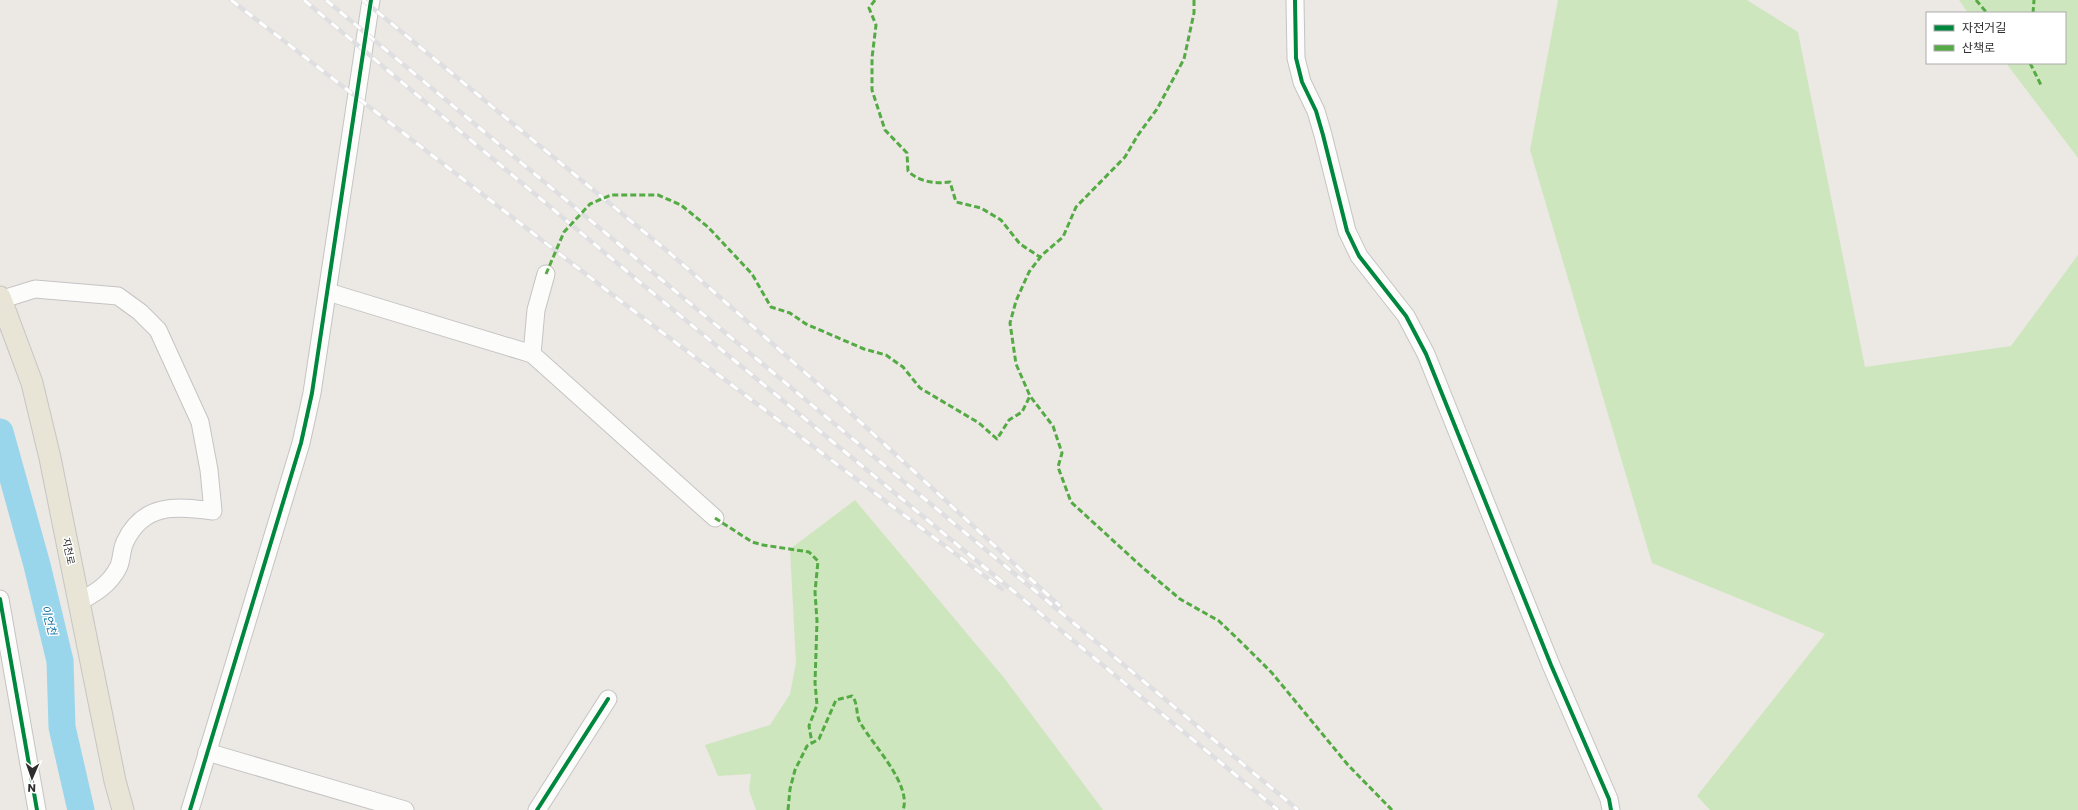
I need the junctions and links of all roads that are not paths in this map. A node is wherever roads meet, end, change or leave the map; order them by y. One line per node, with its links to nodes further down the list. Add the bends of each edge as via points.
1 (371, 0): 4 (street)
2 (1295, 0): 17 (street, via 1296,58 1302,82 1316,111 1347,231 1360,256 1406,316 1426,354 1551,665 1609,799)
3 (546, 274): 6 (street, via 536,310)
4 (328, 292): 6 (street); 11 (street, via 312,393 301,443)
5 (0, 299): 9 (main road, 지천로, via 32,384); 9 (street, via 35,289 118,296 140,312 158,330 200,422 213,511 186,507 152,512 134,526 124,543 119,568 103,589)
6 (532, 354): 7 (street)
7 (715, 518)
8 (0, 599): 12 (street)
9 (79, 602): 13 (main road, 지천로)
10 (608, 699): 16 (street)
11 (207, 752): 14 (street); 15 (street)
12 (37, 810)
13 (123, 810)
14 (190, 810)
15 (405, 810)
16 (537, 810)
17 (1611, 810)

